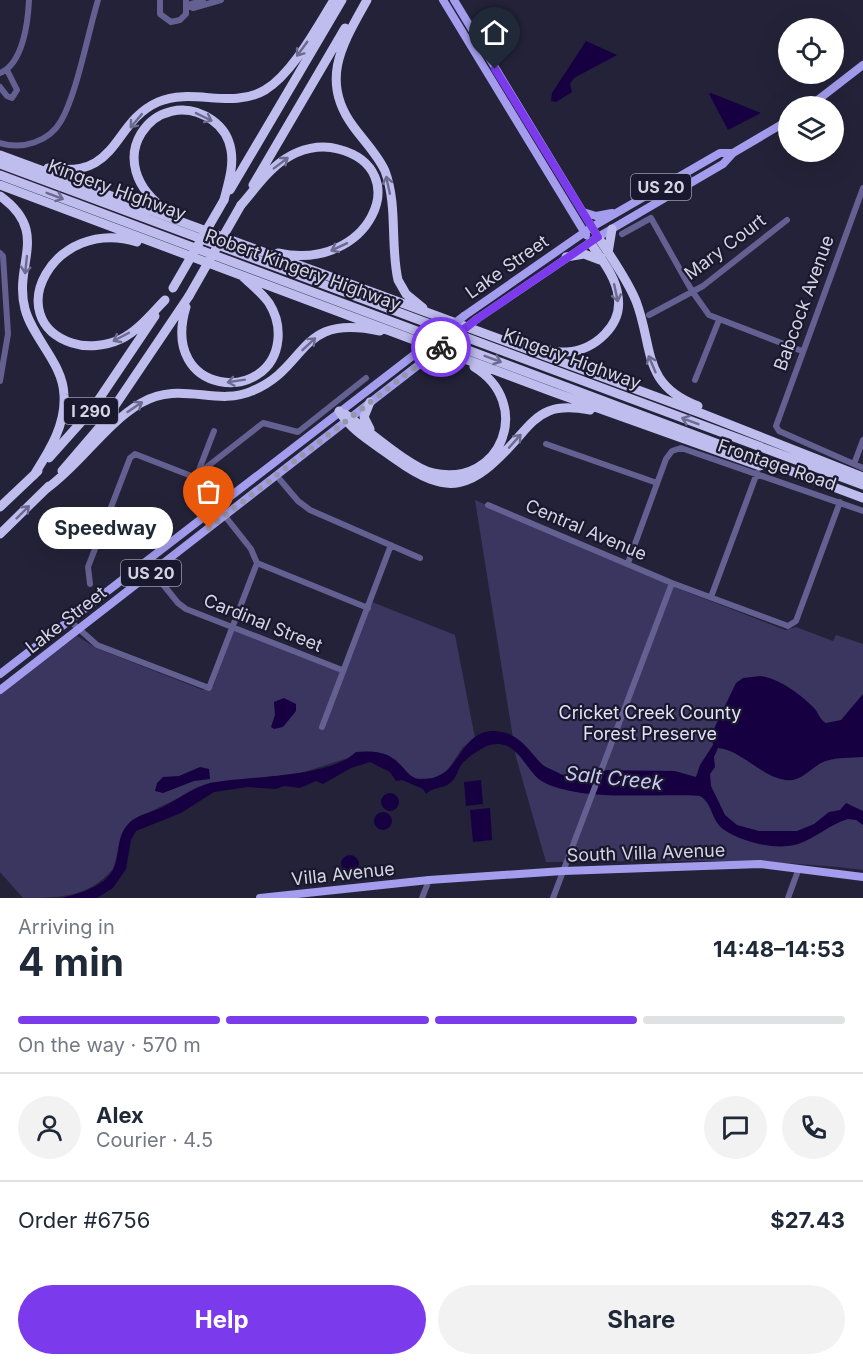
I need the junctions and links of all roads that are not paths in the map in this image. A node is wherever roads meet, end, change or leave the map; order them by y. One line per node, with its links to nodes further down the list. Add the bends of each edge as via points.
1 (29, 0): 14 (street, via 18,55)
2 (98, 0): 19 (street, via 61,121 45,138 33,143)
3 (160, 0): 12 (street, via 160,14 171,22 183,17)
4 (203, 0): 12 (street)
5 (221, 0): 12 (street, via 193,8)
6 (334, 0): 20 (highway, one-way to 20, via 280,79 265,90 244,99 188,97 156,103 91,167 60,170)
7 (342, 0): 27 (highway, I 290)
8 (362, 0): 28 (highway, I 290)
9 (367, 0): 47 (highway, one-way to 9, via 406,294 398,280 384,170 346,117 336,88 340,51)
10 (443, 0): 35 (main road)
11 (454, 0): 29 (main road)
12 (186, 3)
13 (862, 67): 17 (main road)
14 (7, 70): 15 (street); 16 (street, via 15,83 15,95 7,96)
15 (0, 74)
16 (0, 87)
17 (823, 96)
18 (778, 126): 21 (main road, Lake Street / US 20)
19 (0, 143)
20 (0, 153): 32 (highway)
21 (733, 153): 30 (main road, Lake Street / US 20, via 720,153); 34 (main road, Lake Street / US 20, via 723,164)
22 (0, 164): 74 (highway, Kingery Highway, one-way to 22)
23 (0, 175): 76 (highway, Robert Kingery Highway, one-way to 76)
24 (0, 185): 39 (highway)
25 (863, 188): 52 (street, Babcock Avenue)
26 (0, 196): 69 (highway, one-way to 69, via 26,225 29,243 25,308 33,331 56,366 64,393 63,417)
27 (224, 200): 32 (highway, one-way to 27, via 148,197 135,169 138,140 160,116 174,111 194,112 210,118 223,130 230,143 232,162); 46 (highway, I 290, bridge)
28 (242, 205): 38 (highway, one-way to 38, via 286,158 318,147 339,149 361,160 372,175 377,195 367,227 353,240 331,251 289,255); 45 (highway, I 290, bridge)
29 (583, 212): 30 (main road, via 596,216); 33 (main road)
30 (616, 213): 33 (main road, Lake Street / US 20)
31 (787, 220): 44 (street, Mary Court)
32 (184, 222): 38 (highway)
33 (592, 227): 35 (main road, Lake Street / US 20); 37 (main road)
34 (612, 229): 37 (main road, Lake Street / US 20); 41 (highway)
35 (584, 232): 37 (main road); 58 (main road, Lake Street / US 20, bridge)
36 (622, 234): 44 (street, via 651,218)
37 (594, 239): 41 (highway); 42 (main road, Lake Street / US 20)
38 (233, 241): 47 (highway)
39 (180, 253): 43 (highway); 46 (highway, one-way to 39, via 121,339 83,346 50,331 38,314 35,298 38,279 49,263 64,250 85,242 129,239)
40 (1, 254): 56 (street, via 8,334)
41 (605, 256): 42 (highway); 50 (highway, one-way to 50, via 619,308 602,338 569,352 558,352); 62 (highway, one-way to 41, via 683,399 659,379 647,354 633,295)
42 (566, 257): 57 (main road, Lake Street / US 20, bridge, via 477,319)
43 (241, 274): 45 (highway, one-way to 45, via 268,302 278,327 272,358 247,379 232,383 215,381 188,360 180,335); 51 (highway)
44 (692, 291): 48 (street, Mary Court); 49 (street, via 709,315)
45 (189, 296): 75 (highway, I 290, via 104,422)
46 (165, 300): 69 (highway, I 290, via 91,411)
47 (429, 314): 50 (highway)
48 (649, 315)
49 (719, 320): 52 (street); 55 (street)
50 (480, 332): 62 (highway)
51 (408, 336): 53 (highway); 75 (highway, one-way to 51, via 125,415 151,398 176,392 249,393 269,382 319,335 340,326)
52 (802, 351): 66 (street, Babcock Avenue, via 776,428)
53 (448, 353): 61 (highway, via 484,373 501,394 506,428 493,455 466,475 439,474 423,470); 64 (highway)
54 (366, 378): 71 (street, via 298,432 263,423)
55 (695, 380)
56 (0, 381)
57 (370, 402): 59 (main road, Lake Street / US 20); 61 (highway, via 364,417)
58 (339, 411): 59 (highway); 80 (main road, Lake Street / US 20)
59 (347, 419): 61 (highway); 64 (highway, one-way to 64, via 413,473 453,484 489,469 536,418 555,410 590,410); 70 (main road, Lake Street / US 20)
60 (214, 431): 71 (street)
61 (372, 433)
62 (768, 439): 72 (highway)
63 (863, 440): 66 (street)
64 (693, 442): 76 (highway)
65 (546, 444): 73 (street)
66 (854, 464): 67 (street)
67 (863, 468)
68 (757, 473): 73 (street, Frontage Road, via 681,448 666,459); 77 (street, Frontage Road); 91 (street)
69 (34, 475): 79 (highway, I 290)
70 (276, 475): 82 (main road, Lake Street / US 20); 84 (street, via 310,510)
71 (195, 476): 80 (street); 90 (street, via 132,454 88,567)
72 (863, 477)
73 (657, 483): 87 (street)
74 (863, 485)
75 (46, 489): 83 (highway, I 290, one-way to 75)
76 (863, 499)
77 (840, 502): 81 (street, Frontage Road); 91 (street, Central Avenue, via 796,621 788,626)
78 (488, 505): 87 (street, Central Avenue)
79 (0, 507)
80 (218, 508): 82 (street); 93 (main road, Lake Street / US 20)
81 (863, 511)
82 (225, 516): 86 (street); 88 (main road, Lake Street / US 20)
83 (0, 534)
84 (392, 545): 85 (street); 92 (street)
85 (420, 558)
86 (257, 563): 92 (street); 94 (street)
87 (628, 563): 89 (street, Central Avenue)
88 (153, 572): 94 (street, Cardinal Street, via 186,609); 95 (main road, Lake Street / US 20)
89 (672, 583): 91 (street, Central Avenue); 101 (street)
90 (90, 584)
91 (711, 597)
92 (368, 608): 96 (street)
93 (70, 621): 95 (street); 97 (main road, Lake Street / US 20)
94 (233, 627): 95 (street, via 209,688 97,645); 96 (street, Cardinal Street)
95 (78, 630): 98 (main road, Lake Street / US 20)
96 (342, 670): 99 (street)
97 (0, 674)
98 (0, 690)
99 (322, 727)
100 (799, 868): 101 (main road, South Villa Avenue, via 760,864); 102 (main road, South Villa Avenue); 107 (street)
101 (563, 871): 103 (main road, South Villa Avenue); 106 (street)
102 (863, 877)
103 (429, 880): 104 (main road, Villa Avenue); 105 (street)
104 (260, 898)
105 (422, 898)
106 (553, 898)
107 (788, 898)

